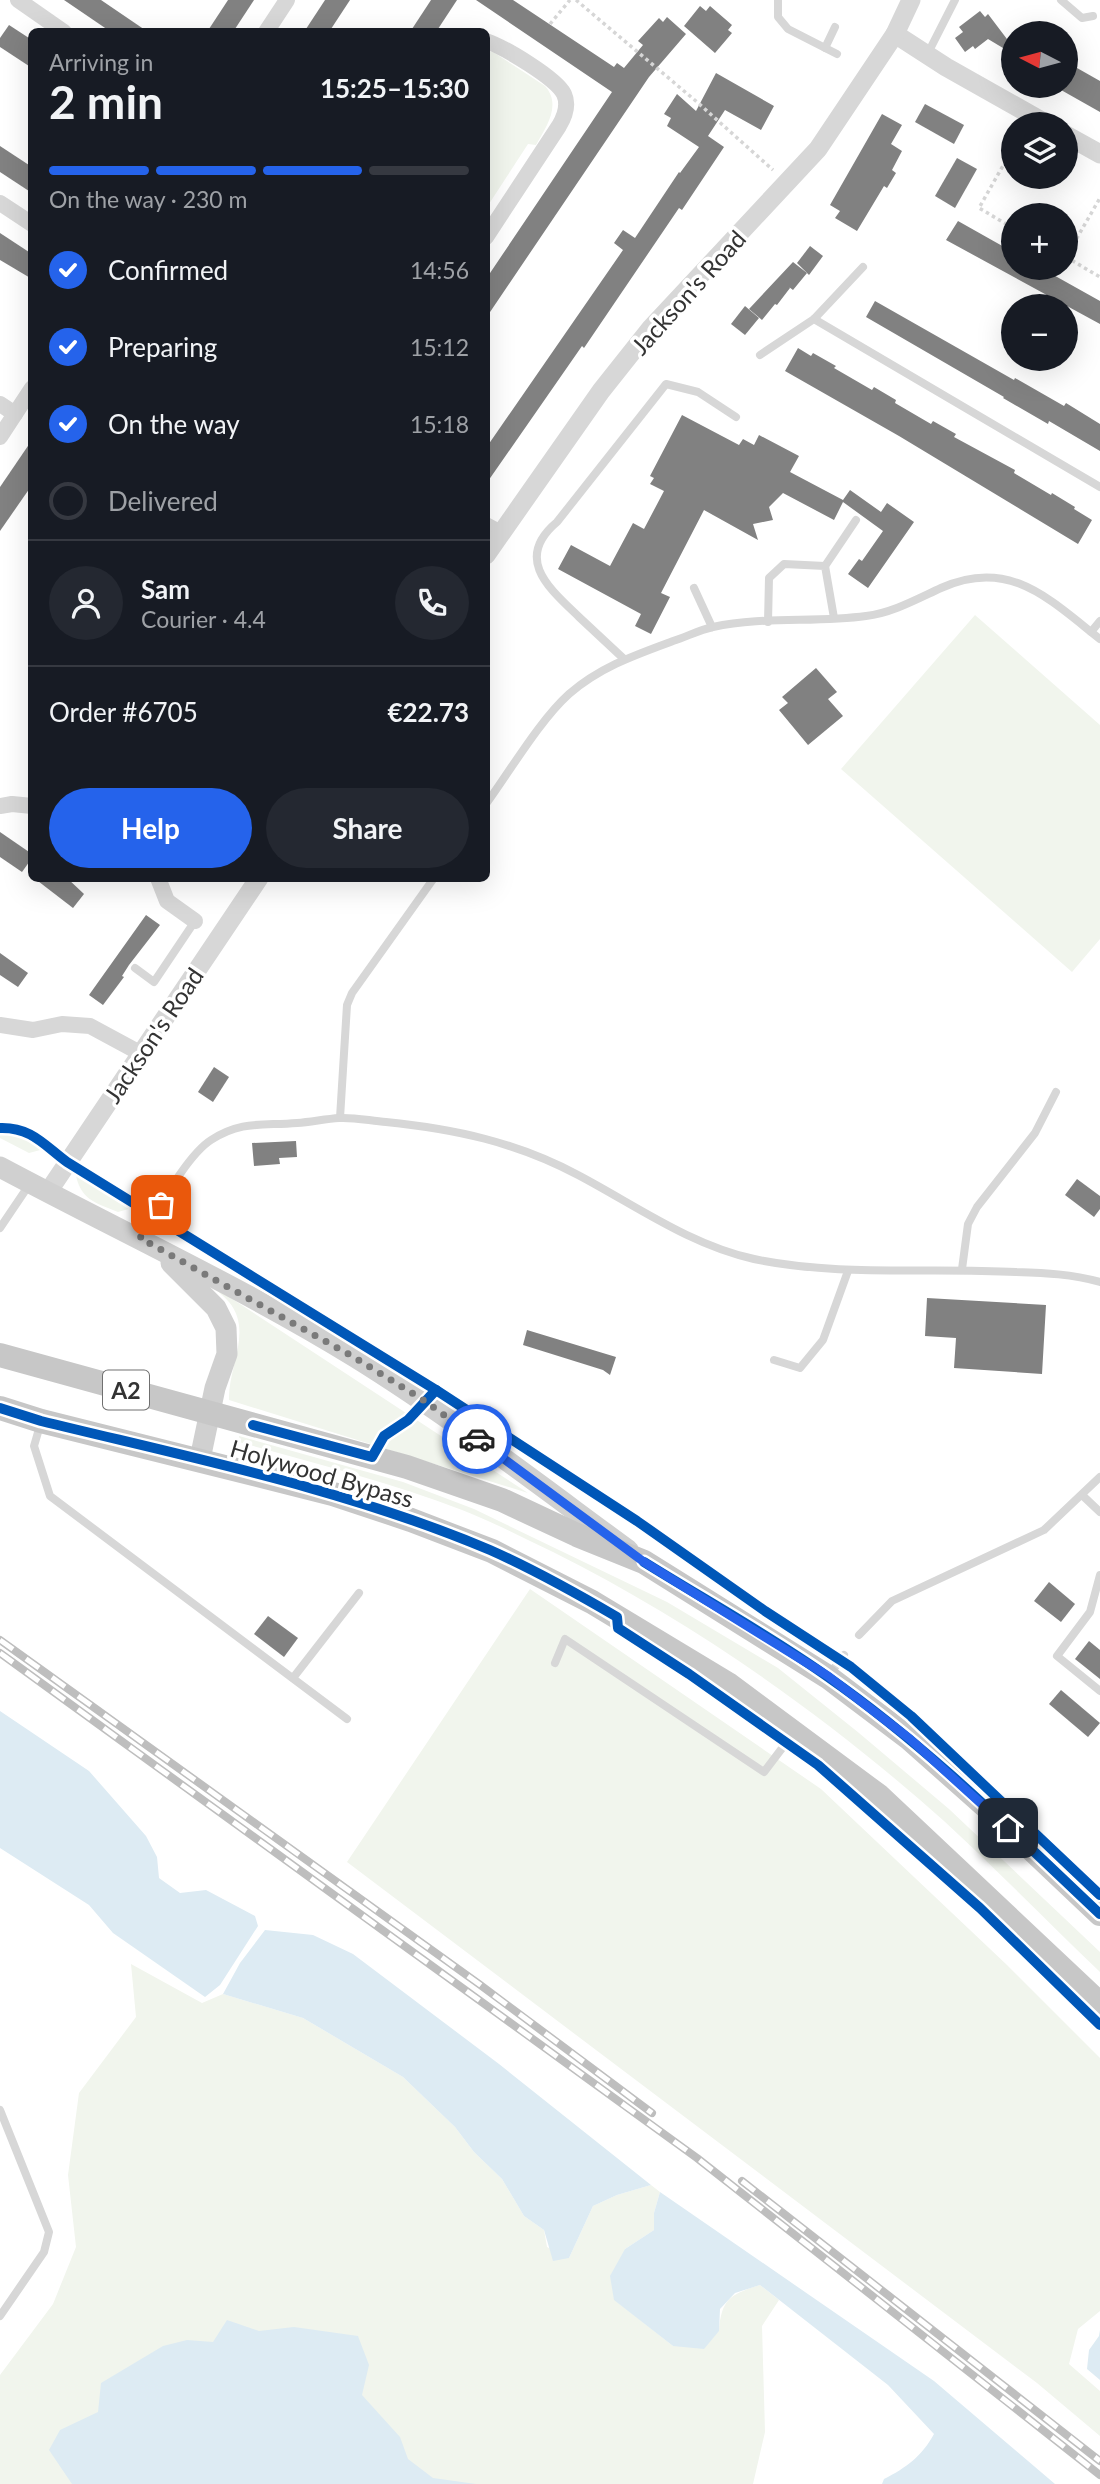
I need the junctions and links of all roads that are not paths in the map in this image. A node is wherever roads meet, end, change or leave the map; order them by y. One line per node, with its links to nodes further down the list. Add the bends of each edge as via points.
1 (18, 0): 9 (street)
2 (287, 0): 10 (street)
3 (778, 0): 13 (lane, via 778,17 788,29)
4 (911, 0): 11 (street, Jackson's Road)
5 (956, 0): 15 (lane)
6 (1062, 0): 7 (lane, via 1082,18)
7 (1093, 16)
8 (835, 27): 13 (lane)
9 (58, 28)
10 (269, 28)
11 (895, 34): 15 (street); 32 (street, Jackson's Road, via 818,149 651,328)
12 (490, 43): 21 (street, via 554,82 563,93 566,109)
13 (825, 48): 14 (lane)
14 (837, 54)
15 (927, 55): 16 (street)
16 (1026, 112)
17 (1078, 142): 18 (street)
18 (1100, 154)
19 (0, 203): 20 (street)
20 (28, 221)
21 (490, 231)
22 (863, 268): 23 (lane)
23 (814, 319): 24 (lane); 30 (lane)
24 (760, 355)
25 (28, 394): 27 (street)
26 (0, 404): 27 (street)
27 (15, 414): 29 (street)
28 (736, 417): 41 (lane, via 698,392 666,384 540,545 538,564 549,588)
29 (0, 437)
30 (1100, 487)
31 (856, 520): 33 (lane)
32 (494, 529)
33 (825, 566): 35 (lane); 37 (lane, via 784,564 769,578)
34 (694, 588): 38 (lane)
35 (834, 618): 37 (lane); 39 (lane, via 869,616 960,579 984,577 1010,579 1041,593)
36 (1100, 621): 39 (lane)
37 (768, 622): 38 (lane)
38 (712, 627): 41 (lane)
39 (1091, 632): 40 (lane)
40 (1100, 639)
41 (624, 659): 42 (lane, via 597,671 567,696)
42 (490, 798)
43 (0, 806): 44 (street)
44 (28, 806)
45 (160, 882): 48 (street, via 167,901)
46 (256, 882): 51 (street, Jackson's Road)
47 (431, 882): 53 (lane, via 347,1005)
48 (195, 921): 49 (lane, via 154,982)
49 (135, 968)
50 (0, 1025): 51 (street, via 33,1030 62,1024 90,1026)
51 (140, 1053): 55 (street, Jackson's Road)
52 (1056, 1092): 58 (lane, via 1035,1133 977,1207 968,1224)
53 (340, 1118): 57 (lane, via 239,1126 208,1141 186,1166); 59 (lane, via 481,1136 530,1151 716,1247 753,1259)
54 (0, 1167): 55 (main road)
55 (39, 1187): 56 (lane); 57 (main road)
56 (0, 1228)
57 (144, 1240): 64 (main road, via 209,1299 226,1328 227,1354); 70 (main road, via 425,1401)
58 (962, 1269): 59 (lane); 60 (lane, via 1078,1275)
59 (848, 1271): 62 (lane, via 823,1340 800,1368)
60 (1100, 1282)
61 (0, 1355): 64 (highway, Holywood Bypass / A2)
62 (774, 1360)
63 (0, 1408): 65 (highway, Holywood Bypass / A2)
64 (209, 1413): 66 (main road); 70 (highway, Holywood Bypass / A2, via 408,1466 502,1500)
65 (41, 1421): 66 (highway, Holywood Bypass / A2); 77 (lane, via 34,1446 50,1496)
66 (200, 1460): 80 (highway, Holywood Bypass / A2, via 333,1494 492,1551 617,1616 729,1684)
67 (1100, 1477): 68 (lane)
68 (1083, 1495): 69 (lane); 73 (lane, via 1044,1530 892,1601)
69 (1100, 1512)
70 (644, 1562): 76 (highway, A2)
71 (1100, 1576): 78 (lane, via 1090,1612 1057,1656)
72 (359, 1593): 77 (lane)
73 (859, 1635)
74 (844, 1654): 76 (lane)
75 (555, 1663): 80 (lane, via 565,1639 764,1772)
76 (828, 1676): 81 (highway, A2, via 910,1739)
77 (293, 1678): 79 (lane)
78 (1100, 1691)
79 (347, 1719)
80 (790, 1730): 82 (highway, A2, via 879,1796)
81 (1100, 1914)
82 (1100, 2004)
83 (0, 2110): 84 (lane, via 49,2232 44,2252)
84 (0, 2316)

